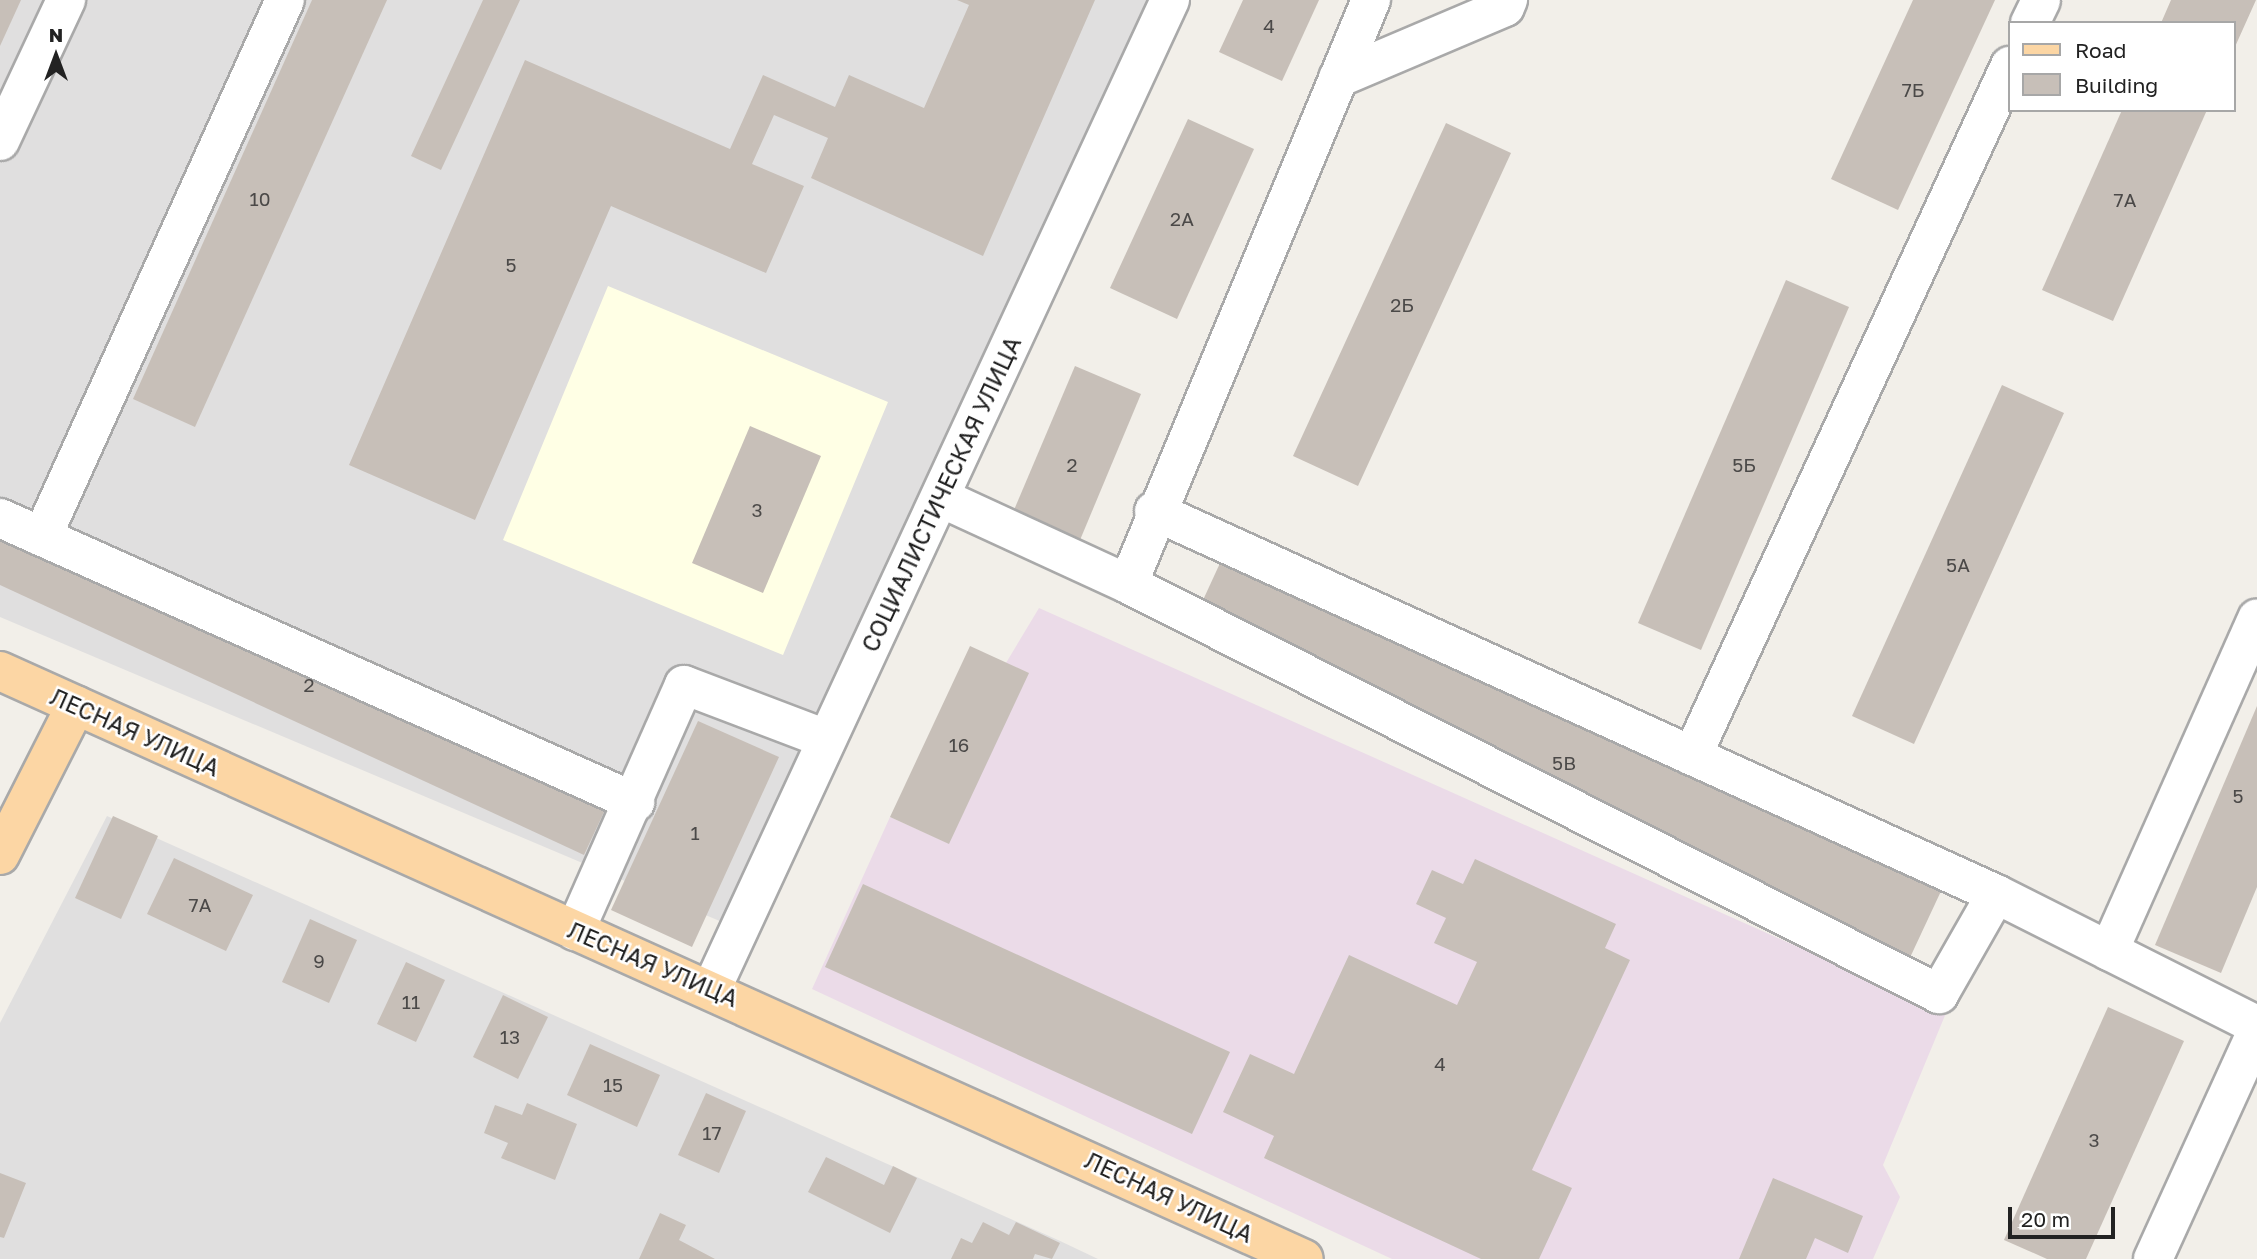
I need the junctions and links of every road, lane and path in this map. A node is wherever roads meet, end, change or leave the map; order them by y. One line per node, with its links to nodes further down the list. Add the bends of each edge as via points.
1 (65, 0): 10 (street)
2 (285, 0): 14 (street)
3 (1170, 0): 11 (street, СОЦИАЛИСТИЧЕСКАЯ УЛИЦА)
4 (1371, 0): 9 (street)
5 (1508, 0): 9 (street, via 1505,7)
6 (2041, 0): 7 (street)
7 (2031, 21)
8 (2008, 70): 20 (street)
9 (1338, 78): 12 (street)
10 (0, 141)
11 (941, 498): 15 (street); 19 (street, СОЦИАЛИСТИЧЕСКАЯ УЛИЦА)
12 (1154, 511): 15 (street); 20 (street)
13 (0, 518): 14 (street)
14 (42, 537): 21 (street)
15 (1128, 584): 23 (street, via 1939,993)
16 (2257, 618): 25 (street)
17 (0, 671): 18 (main road, ЛЕСНАЯ УЛИЦА)
18 (76, 705): 22 (main road); 24 (main road, ЛЕСНАЯ УЛИЦА)
19 (826, 739): 21 (street, via 684,685); 26 (street, СОЦИАЛИСТИЧЕСКАЯ УЛИЦА)
20 (1692, 756): 23 (street)
21 (635, 802): 24 (street)
22 (0, 855)
23 (1996, 894): 25 (street)
24 (575, 931): 26 (main road, ЛЕСНАЯ УЛИЦА)
25 (2109, 951): 27 (street)
26 (712, 988): 29 (main road, ЛЕСНАЯ УЛИЦА)
27 (2257, 1025)
28 (2257, 1031): 30 (street)
29 (1304, 1259)
30 (2153, 1259)

